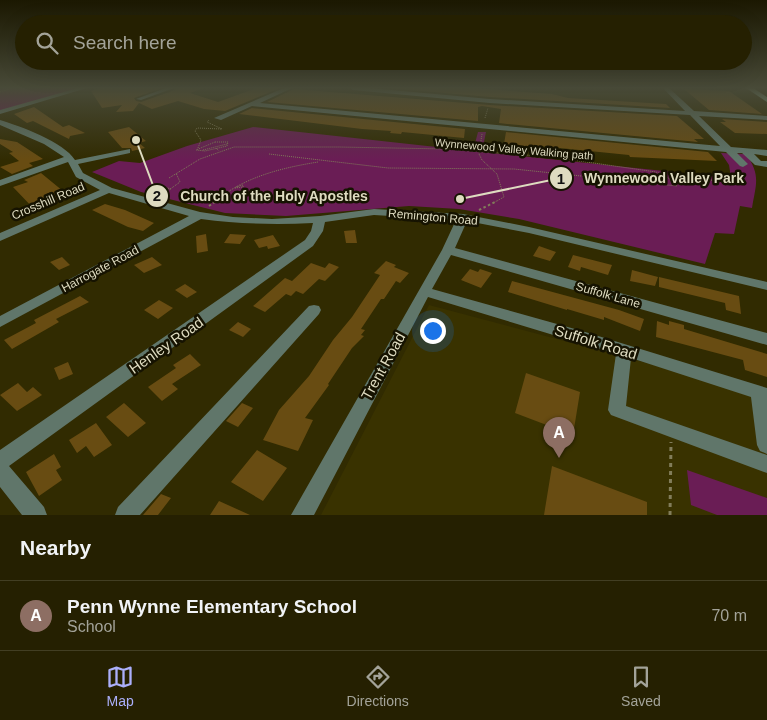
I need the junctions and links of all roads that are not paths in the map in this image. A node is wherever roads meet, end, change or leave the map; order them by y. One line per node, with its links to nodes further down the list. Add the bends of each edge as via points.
1 (232, 112): 5 (street)
2 (331, 112): 8 (street)
3 (665, 112): 4 (street)
4 (694, 114): 6 (street); 8 (street)
5 (218, 118)
6 (767, 118)
7 (0, 122): 12 (street, Remington Road, via 47,142 64,152)
8 (728, 150): 9 (street); 13 (street)
9 (745, 151): 11 (street); 14 (street, via 758,163)
10 (127, 152): 12 (street)
11 (766, 153)
12 (71, 161): 15 (street); 16 (street, Remington Road, via 79,175)
13 (743, 164)
14 (767, 164)
15 (0, 183)
16 (108, 190): 17 (street, Remington Road); 20 (street, Crosshill Road)
17 (199, 215): 19 (street, Remington Road, via 272,222); 25 (street, Harrogate Road)
18 (463, 217): 19 (street, Remington Road, via 374,212); 21 (street, Trent Road); 22 (street, Remington Road)
19 (320, 219): 30 (street, Henley Road, via 318,231 310,243)
20 (0, 237)
21 (448, 250): 23 (street, Trent Road); 26 (street, Suffolk Lane)
22 (767, 286)
23 (424, 291): 27 (street, Suffolk Road); 35 (street, Trent Road)
24 (314, 310): 34 (street)
25 (0, 322)
26 (767, 340)
27 (624, 350): 28 (street, Suffolk Road); 31 (street, via 617,410)
28 (763, 394): 29 (street)
29 (767, 445)
30 (0, 461)
31 (767, 464)
32 (0, 471): 33 (street)
33 (36, 515)
34 (126, 515)
35 (302, 515)

